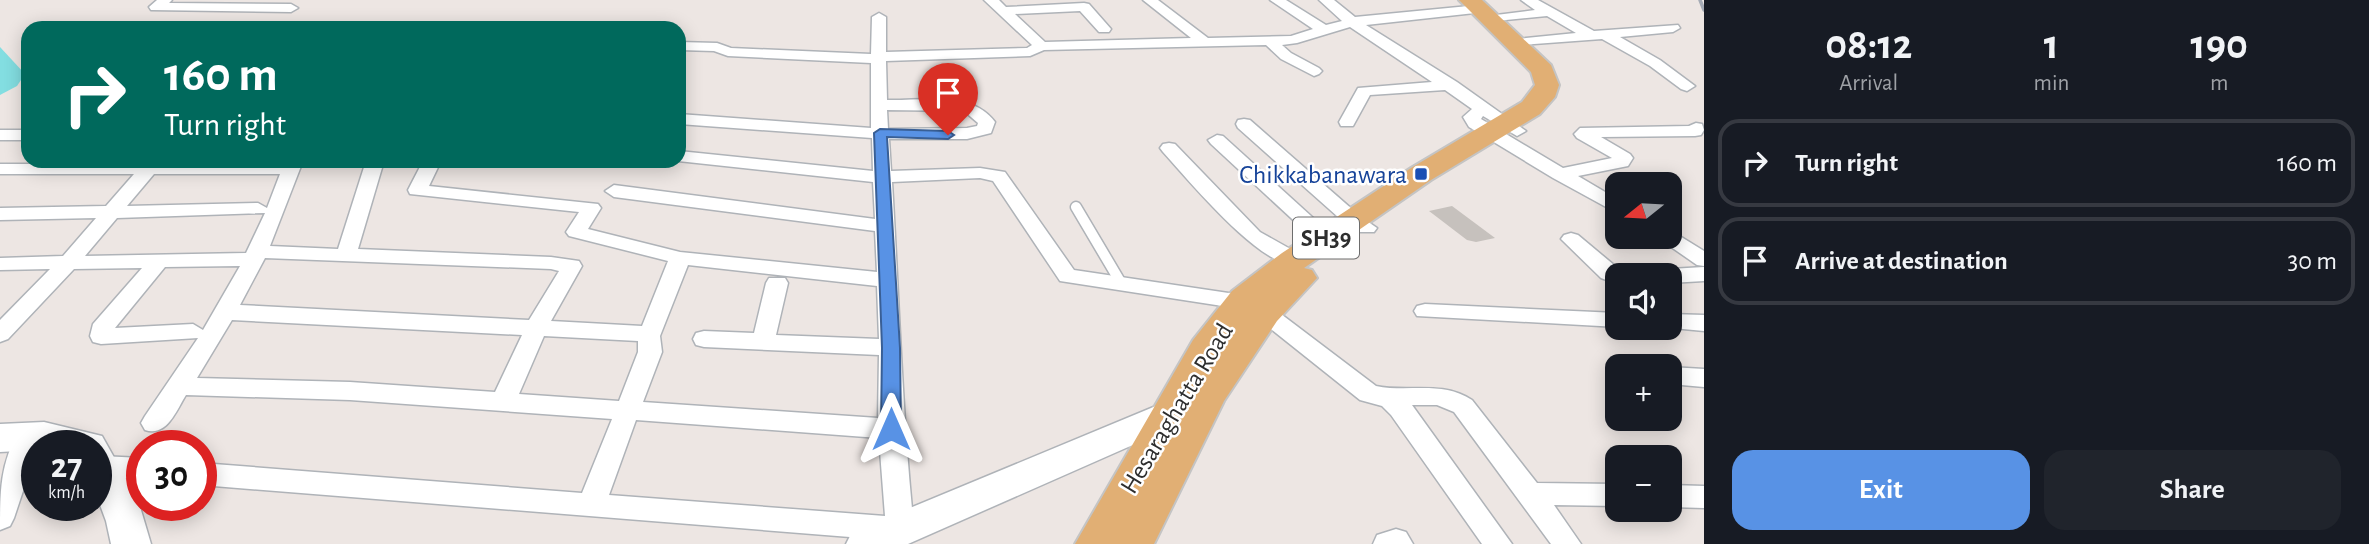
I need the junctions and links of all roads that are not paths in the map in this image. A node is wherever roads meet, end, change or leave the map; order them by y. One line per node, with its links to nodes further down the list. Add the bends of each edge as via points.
1 (165, 0): 7 (street, via 156,7)
2 (990, 0): 9 (street)
3 (1150, 0): 19 (street)
4 (1277, 0): 16 (street)
5 (1326, 0): 13 (street)
6 (1528, 0): 12 (street)
7 (231, 4): 8 (street)
8 (291, 8)
9 (1003, 11): 15 (street, via 1084,7); 21 (street)
10 (1493, 15): 12 (street); 13 (street); 17 (street); 30 (main road, via 1542,70 1547,85 1531,108); 30 (main road, via 1561,77 1562,94 1555,105)
11 (879, 17): 22 (street)
12 (1552, 17): 17 (street)
13 (1352, 22): 16 (street); 24 (street)
14 (1673, 28): 17 (street)
15 (1104, 29)
16 (1324, 30): 18 (street)
17 (1597, 34): 25 (street, via 1655,63)
18 (1270, 41): 19 (street); 23 (street)
19 (1206, 43): 21 (street)
20 (686, 46): 22 (street)
21 (1041, 46): 22 (street, via 1030,52)
22 (879, 58): 26 (street)
23 (1314, 71)
24 (1451, 85): 28 (street, via 1364,91); 30 (street)
25 (1687, 86)
26 (879, 105): 32 (street); 32 (street, via 967,106 987,122 985,130 970,135)
27 (686, 119): 32 (street)
28 (1347, 122)
29 (1244, 124): 52 (street)
30 (1499, 126): 44 (street); 52 (main road)
31 (1696, 128): 44 (street, via 1586,132 1583,134 1624,158 1622,162)
32 (880, 133): 45 (street)
33 (0, 135): 34 (street)
34 (21, 135)
35 (1217, 139): 54 (street)
36 (1169, 148): 60 (street, via 1253,236)
37 (686, 157): 45 (street)
38 (38, 168): 43 (street)
39 (150, 168): 50 (street)
40 (292, 168): 57 (street)
41 (374, 168): 58 (street)
42 (428, 168): 59 (street, via 417,190 592,208 576,232)
43 (0, 169)
44 (1559, 174): 47 (street)
45 (883, 177): 53 (street); 70 (street, via 999,176 1067,276)
46 (614, 191): 53 (street)
47 (1605, 200)
48 (1076, 207): 70 (lane)
49 (258, 209): 50 (street)
50 (113, 212): 51 (street); 63 (street)
51 (0, 214)
52 (1360, 224): 54 (main road, Hesaraghatta Road / SH39); 71 (main road, via 1300,277)
53 (885, 226): 68 (street)
54 (1325, 239): 60 (main road, Hesaraghatta Road / SH39)
55 (1571, 239): 65 (street)
56 (1682, 245): 61 (street)
57 (257, 255): 58 (street); 62 (street); 73 (street)
58 (346, 255): 77 (street, via 572,266)
59 (680, 258): 68 (street); 80 (street)
60 (1294, 260): 71 (main road, Hesaraghatta Road / SH39)
61 (1704, 260)
62 (159, 261): 63 (street); 78 (street, via 107,322 101,336)
63 (68, 263): 64 (street); 79 (street)
64 (0, 264)
65 (1605, 270)
66 (1704, 274): 67 (street)
67 (1682, 275)
68 (888, 280): 83 (street)
69 (777, 283): 82 (street)
70 (1121, 283): 71 (street)
71 (1253, 307): 87 (street, via 1369,394); 90 (main road, via 1208,395)
72 (1425, 311): 74 (street)
73 (225, 312): 77 (street); 86 (street)
74 (1605, 319)
75 (1682, 322): 76 (street)
76 (1704, 323)
77 (536, 328): 80 (street); 88 (street)
78 (193, 332)
79 (0, 334)
80 (649, 336): 89 (street, via 650,352)
81 (704, 340): 82 (street)
82 (763, 342): 83 (street)
83 (891, 348): 92 (street)
84 (1682, 377): 85 (street)
85 (1704, 378)
86 (180, 387): 88 (street, via 350,391); 91 (street)
87 (1390, 398): 96 (street, via 1454,399); 110 (street)
88 (503, 402): 89 (street)
89 (628, 411): 92 (street); 101 (street)
90 (1181, 419): 100 (main road, Hesaraghatta Road); 103 (street); 104 (main road)
91 (154, 423)
92 (891, 429): 103 (street)
93 (14, 437): 102 (street)
94 (217, 475): 101 (street)
95 (112, 490): 105 (street, via 129,524)
96 (1529, 494): 97 (street); 111 (street)
97 (1605, 495)
98 (1682, 496): 99 (street)
99 (1704, 497)
100 (1121, 501): 104 (street); 107 (main road, Hesaraghatta Road)
101 (591, 505): 103 (street)
102 (0, 518)
103 (900, 529): 106 (street)
104 (1141, 538)
105 (131, 544)
106 (866, 544)
107 (1098, 544)
108 (1387, 544): 109 (street)
109 (1398, 544)
110 (1498, 544)
111 (1567, 544)

